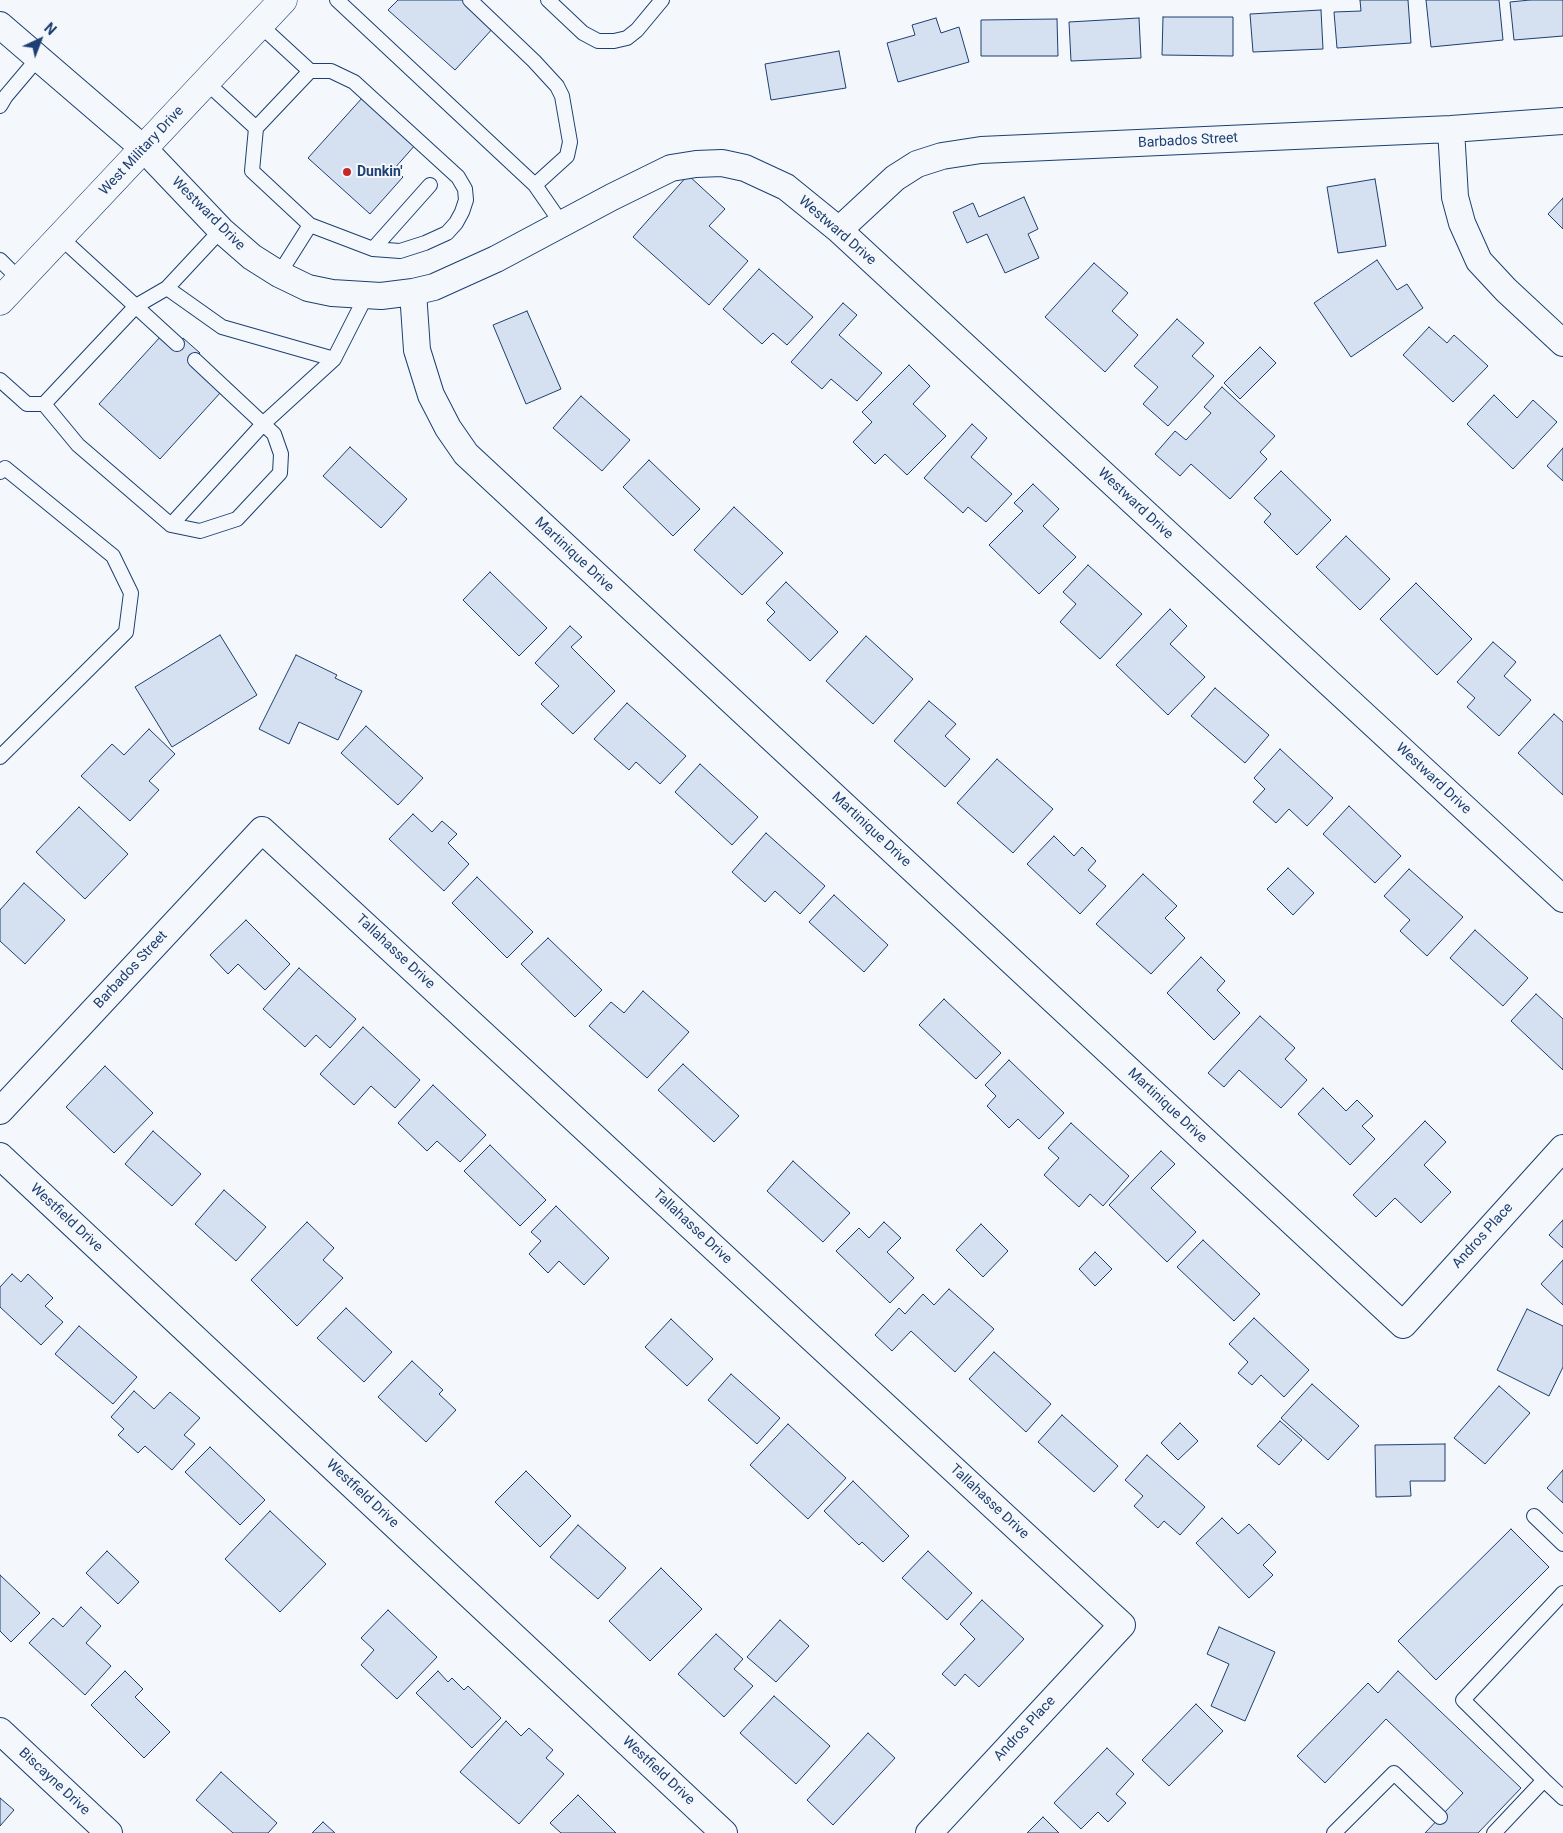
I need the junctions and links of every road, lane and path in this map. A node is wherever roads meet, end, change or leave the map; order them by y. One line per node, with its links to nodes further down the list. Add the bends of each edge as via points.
1 (283, 0): 7 (main road, West Military Drive)
2 (337, 0): 17 (lane)
3 (470, 0): 17 (lane, via 534,62 562,96 570,142 567,156)
4 (548, 0): 5 (lane, via 583,32 598,40 614,41 638,30)
5 (662, 0)
6 (0, 25): 8 (street, Westward Drive)
7 (260, 25): 9 (lane); 10 (main road, West Military Drive)
8 (39, 57): 11 (lane); 15 (street, Westward Drive)
9 (310, 71): 13 (lane); 23 (lane, via 332,71 354,82 458,177 465,189 462,212 447,233 400,251)
10 (206, 82): 13 (lane); 15 (main road, West Military Drive)
11 (0, 106)
12 (1563, 121): 14 (street, Barbados Street)
13 (256, 128): 19 (lane, via 252,171)
14 (1452, 129): 21 (street, Barbados Street, via 981,150 942,156 917,164 895,178); 32 (street, via 1454,197 1479,260)
15 (144, 148): 20 (street, Westward Drive); 22 (main road, West Military Drive)
16 (430, 185): 23 (lane)
17 (535, 185): 18 (lane)
18 (562, 224): 21 (street, Westward Drive, via 671,168 722,163 745,168 786,187); 28 (street, Westward Drive, via 487,263 434,287)
19 (310, 225): 23 (lane); 25 (lane)
20 (221, 230): 25 (street, Westward Drive, via 252,257); 27 (lane)
21 (839, 230): 43 (street, Westward Drive)
22 (60, 237): 26 (main road, West Military Drive); 31 (lane)
23 (373, 249)
24 (0, 260): 26 (lane)
25 (279, 274): 29 (street, Westward Drive, via 308,288)
26 (20, 280): 30 (main road, West Military Drive)
27 (167, 288): 31 (lane); 34 (lane, via 222,327)
28 (413, 292): 29 (street, Westward Drive); 47 (street, Martinique Drive, via 417,350 431,395 466,454)
29 (366, 296): 34 (lane)
30 (0, 301)
31 (136, 306): 33 (lane); 37 (lane)
32 (1563, 343)
33 (177, 344)
34 (334, 359): 38 (lane)
35 (194, 360): 38 (lane)
36 (0, 380): 37 (lane, via 27,404)
37 (44, 404): 40 (lane, via 78,445)
38 (264, 423): 40 (lane); 40 (lane, via 274,434 281,454 280,473 238,519 200,531)
39 (0, 472): 41 (lane, via 6,468 113,556 131,593 126,632)
40 (171, 525)
41 (0, 757)
42 (262, 830): 44 (street, Barbados Street); 51 (street, Tallahasse Drive)
43 (1563, 898)
44 (0, 1111)
45 (1563, 1148): 47 (street, Andros Place)
46 (0, 1156): 57 (street, Westfield Drive)
47 (1403, 1325)
48 (1534, 1516): 49 (lane)
49 (1563, 1544)
50 (1563, 1593): 53 (lane, via 1463,1700)
51 (1122, 1625): 58 (street, Andros Place)
52 (0, 1731): 56 (street, Biscayne Drive)
53 (1544, 1780): 54 (lane); 60 (lane)
54 (1563, 1798)
55 (1440, 1817): 59 (lane, via 1394,1773)
56 (108, 1833)
57 (724, 1833)
58 (929, 1833)
59 (1334, 1833)
60 (1494, 1833)

